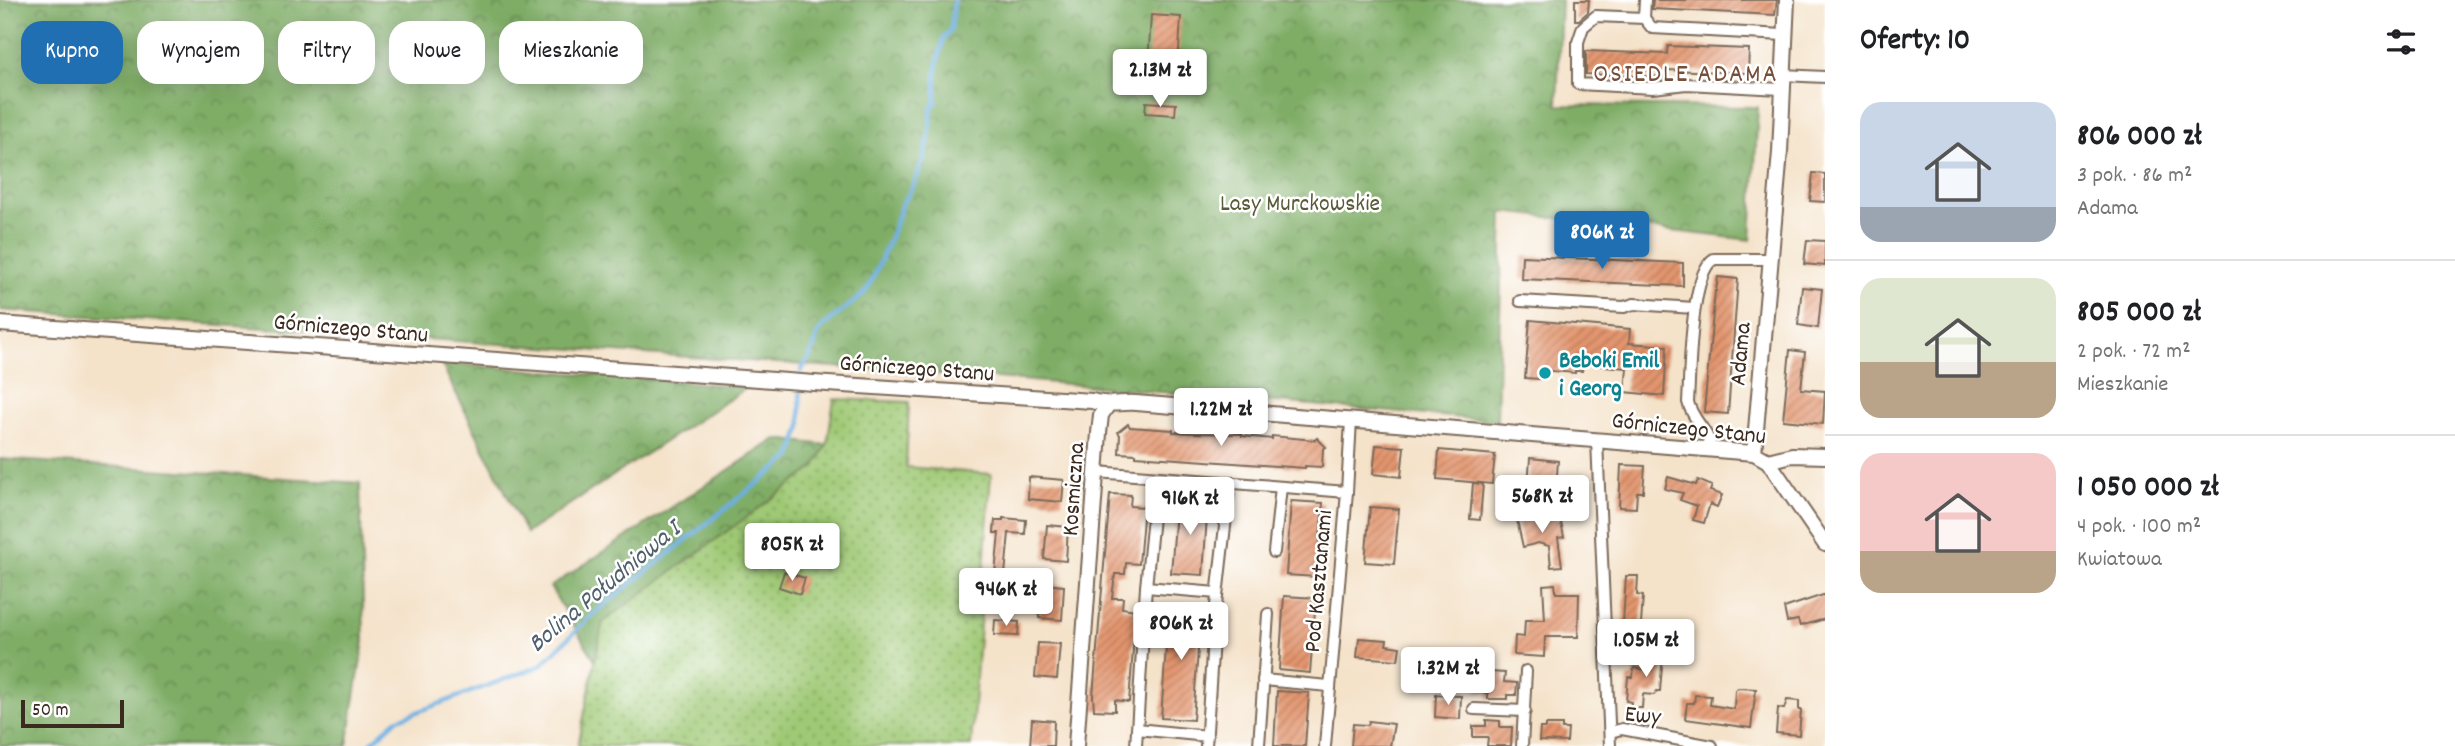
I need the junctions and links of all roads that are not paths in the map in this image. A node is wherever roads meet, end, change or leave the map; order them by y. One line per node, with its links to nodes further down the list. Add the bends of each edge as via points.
1 (1645, 0): 3 (street)
2 (1787, 0): 4 (street, Adama)
3 (1644, 18): 4 (street, via 1652,28); 6 (street, via 1596,16 1583,27 1578,42 1578,84 1653,88)
4 (1784, 35): 6 (street, Adama)
5 (1825, 77): 6 (street)
6 (1782, 82): 7 (street, Adama)
7 (1771, 259): 9 (street, Adama, via 1708,262); 15 (street, Adama)
8 (1520, 301): 9 (street, Adama)
9 (1694, 308): 14 (street, Adama, via 1688,402)
10 (0, 324): 11 (street, Górniczego Stanu, via 1092,401)
11 (1107, 406): 12 (street, Górniczego Stanu, via 1119,402); 18 (street, Kosmiczna, via 1101,415)
12 (1351, 420): 13 (street, Górniczego Stanu); 22 (street, Pod Kasztanami)
13 (1597, 440): 14 (street, Górniczego Stanu); 34 (street)
14 (1711, 449): 15 (street, Górniczego Stanu)
15 (1754, 453): 17 (street, Górniczego Stanu)
16 (1825, 456): 17 (street, Górniczego Stanu, via 1792,455)
17 (1768, 461): 23 (street)
18 (1097, 472): 19 (street); 37 (street, Kosmiczna)
19 (1157, 477): 20 (street); 25 (street)
20 (1230, 482): 21 (street); 26 (street)
21 (1281, 486): 22 (street); 24 (street, Pod Kasztanami)
22 (1347, 492): 30 (street, Pod Kasztanami)
23 (1825, 544)
24 (1274, 552)
25 (1146, 587): 26 (street); 33 (street)
26 (1217, 593): 35 (street)
27 (1268, 614): 29 (street)
28 (1526, 671): 32 (street)
29 (1263, 680): 30 (street); 36 (street)
30 (1329, 686): 39 (street, Pod Kasztanami)
31 (1474, 709): 32 (street)
32 (1525, 711): 40 (street)
33 (1137, 729): 35 (street); 38 (street)
34 (1610, 732): 41 (street); 42 (street, Ewy, via 1622,729)
35 (1207, 741)
36 (1259, 745)
37 (1076, 746)
38 (1136, 746)
39 (1325, 746)
40 (1522, 746)
41 (1610, 746)
42 (1713, 746)

